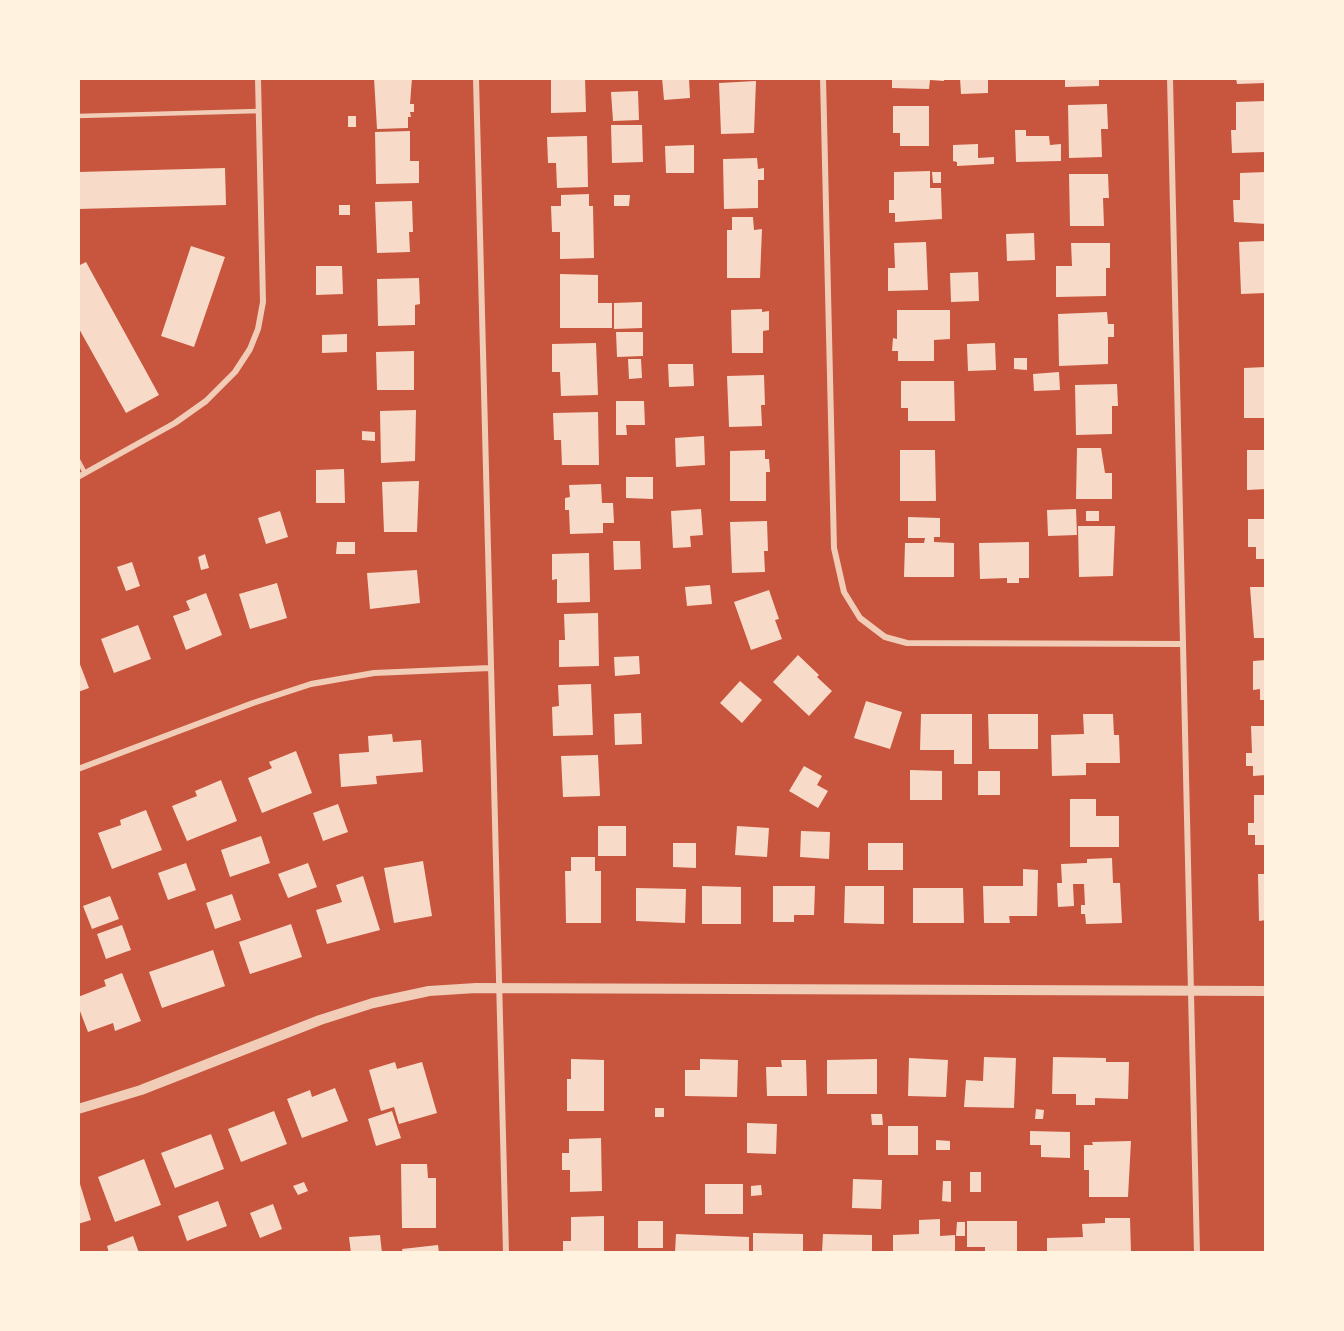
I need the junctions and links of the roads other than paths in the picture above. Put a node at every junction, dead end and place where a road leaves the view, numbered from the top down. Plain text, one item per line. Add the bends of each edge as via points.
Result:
1 (258, 78) edge
2 (476, 78) edge
3 (823, 78) edge
4 (1170, 78) edge
5 (259, 111) junction
6 (78, 116) edge
7 (78, 460) edge
8 (85, 473) junction
9 (78, 477) edge
10 (1183, 644) junction
11 (490, 668) junction
12 (78, 769) edge
13 (499, 989) junction
14 (1190, 990) junction
15 (1266, 991) edge
16 (78, 1109) edge
17 (506, 1253) edge
18 (1197, 1253) edge

1 - 5 street
2 - 11 street
3 - 10 street via 834,548 844,592 860,618 885,637 906,644
4 - 10 street
5 - 6 lane
5 - 8 street via 263,302 250,349 235,372 206,401 175,423
7 - 8 lane
8 - 9 street
10 - 14 street
11 - 12 street via 374,673 311,684
11 - 13 street
13 - 14 street
13 - 16 street via 429,991 373,1003 141,1090
13 - 17 street
14 - 15 street
14 - 18 street

